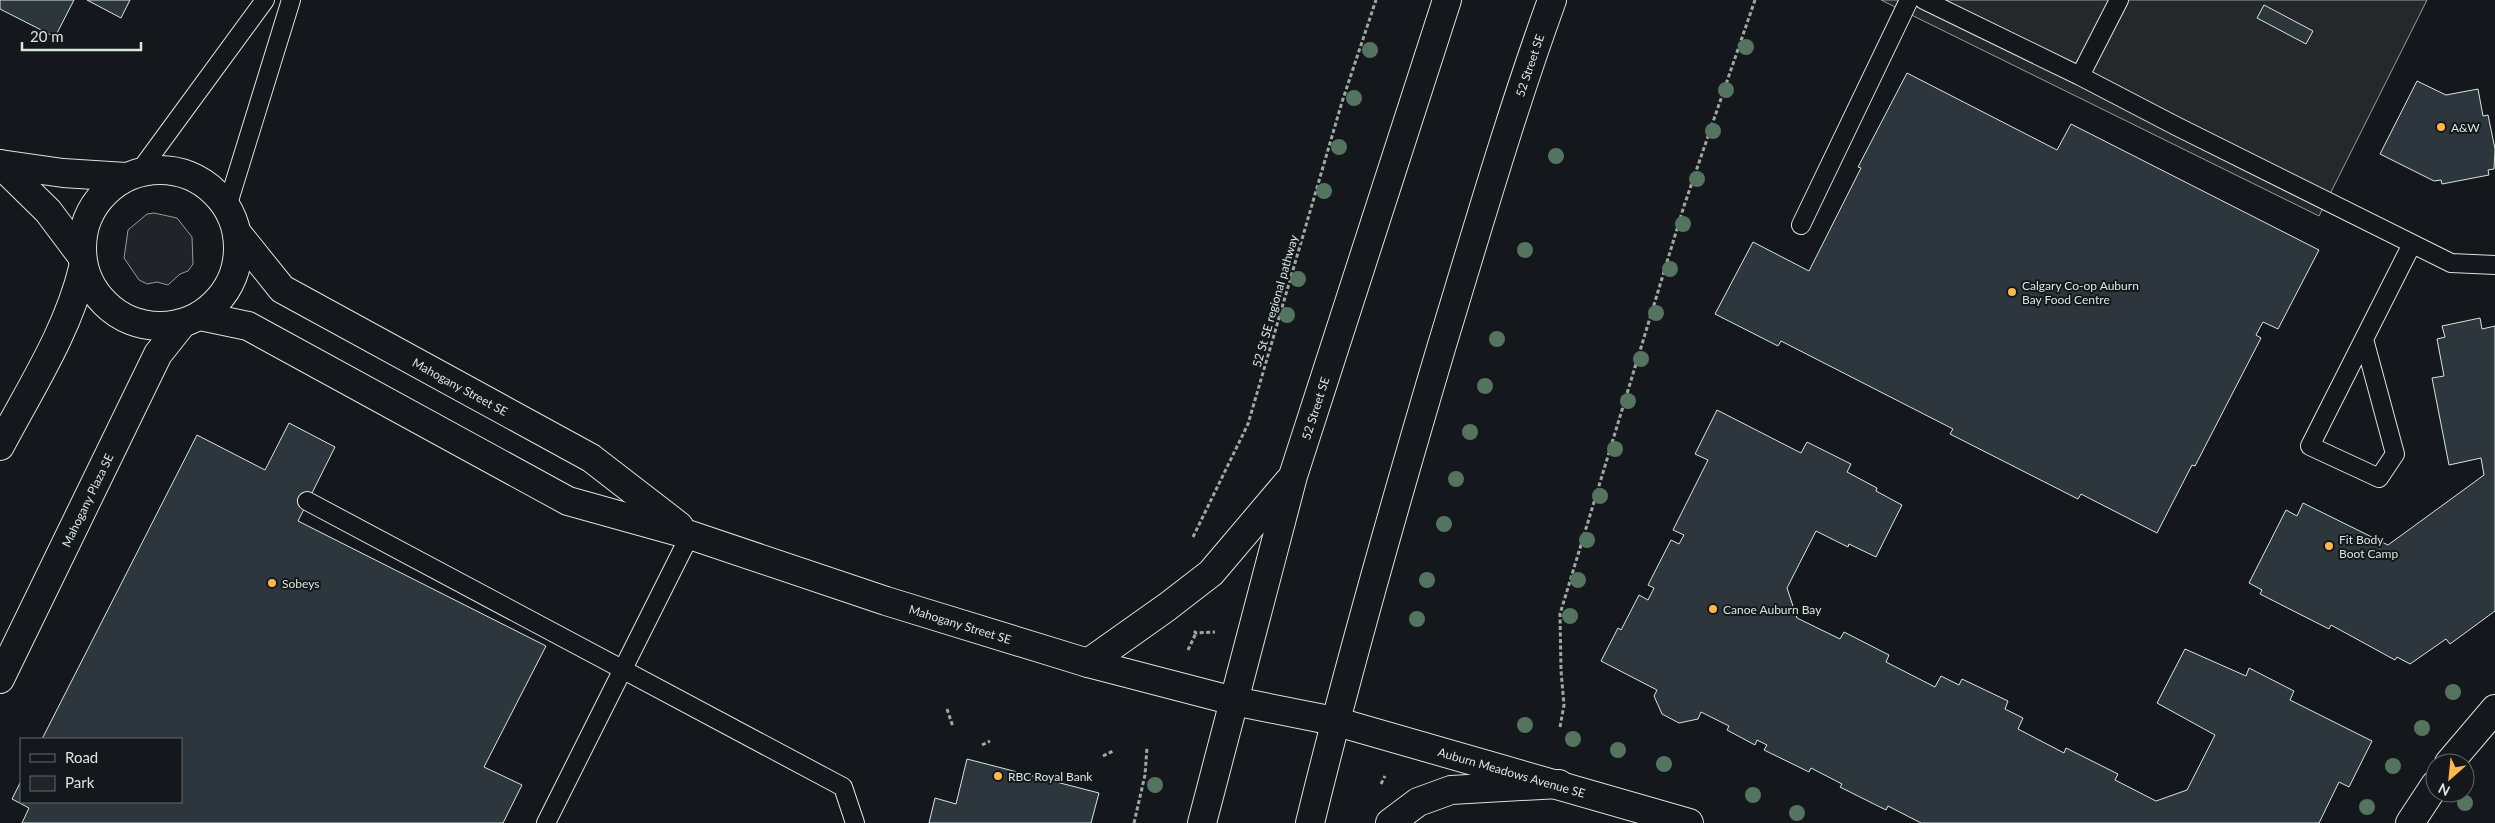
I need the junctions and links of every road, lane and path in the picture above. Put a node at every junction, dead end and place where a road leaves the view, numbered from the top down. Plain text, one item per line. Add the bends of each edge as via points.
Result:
1 (265, 0) edge
2 (292, 0) edge
3 (1376, 0) edge
4 (1447, 0) edge
5 (1552, 0) edge
6 (1756, 0) edge
7 (1909, 0) edge
8 (1924, 0) edge
9 (2119, 0) edge
10 (2080, 76) junction
11 (0, 164) edge
12 (133, 174) junction
13 (227, 207) junction
14 (1801, 226) dead end
15 (237, 233) junction
16 (2412, 244) junction
17 (82, 262) junction
18 (2495, 265) edge
19 (190, 320) junction
20 (2364, 339) junction
21 (0, 446) edge
22 (1293, 476) junction
23 (307, 502) dead end
24 (690, 535) junction
25 (1191, 540) dead end
26 (1215, 632) dead end
27 (1188, 650) dead end
28 (1088, 663) junction
29 (623, 670) junction
30 (0, 679) edge
31 (1234, 701) junction
32 (947, 709) dead end
33 (2495, 710) edge
34 (1334, 721) junction
35 (953, 727) dead end
36 (1560, 727) dead end
37 (990, 741) dead end
38 (982, 745) dead end
39 (1147, 747) dead end
40 (1113, 751) dead end
41 (2458, 753) edge
42 (1103, 756) dead end
43 (1559, 784) junction
44 (2425, 800) edge
45 (546, 823) edge
46 (855, 823) edge
47 (1134, 823) edge
48 (1202, 823) edge
49 (1310, 823) edge
50 (1390, 823) edge
51 (1689, 823) edge
52 (2410, 823) edge

1 - 12 lane
2 - 13 lane
3 - 25 path, 52 St SE regional pathway via 1342,102 1248,424
4 - 22 street, 52 Street SE
5 - 34 street, 52 Street SE via 1460,288
6 - 36 path via 1681,215 1560,614 1564,705
7 - 14 lane
8 - 10 lane
9 - 10 lane
10 - 16 lane
11 - 12 street via 63,173
11 - 17 street via 48,211
12 - 13 street via 164,170 189,175 211,188
12 - 17 street via 106,190 91,209 82,231
13 - 15 street
15 - 19 street via 238,257 232,280 219,301
15 - 24 street, Mahogany Street SE via 282,289 591,458
16 - 18 lane via 2451,263
16 - 20 lane
17 - 19 street via 93,291 117,314 156,328
17 - 21 street via 78,290 65,323
19 - 24 street, Mahogany Street SE via 248,326 568,501
19 - 30 street, Mahogany Plaza SE via 158,354
20 - 20 lane via 2310,446 2379,478 2395,454
22 - 28 street via 1211,573
22 - 31 street, 52 Street SE
23 - 29 lane
24 - 28 street, Mahogany Street SE via 886,601
24 - 29 lane
26 - 27 path via 1196,633
28 - 31 street, Mahogany Street SE
29 - 45 lane
29 - 46 lane via 844,787
31 - 34 street, Auburn Meadows Avenue SE
31 - 48 street, 52 Street SE
32 - 35 path
33 - 41 street
34 - 43 street, Auburn Meadows Avenue SE
34 - 49 street, 52 Street SE
37 - 38 path
39 - 47 path via 1145,775
40 - 42 path
43 - 50 street via 1451,790 1418,802
43 - 51 street, Auburn Meadows Avenue SE
44 - 52 street

